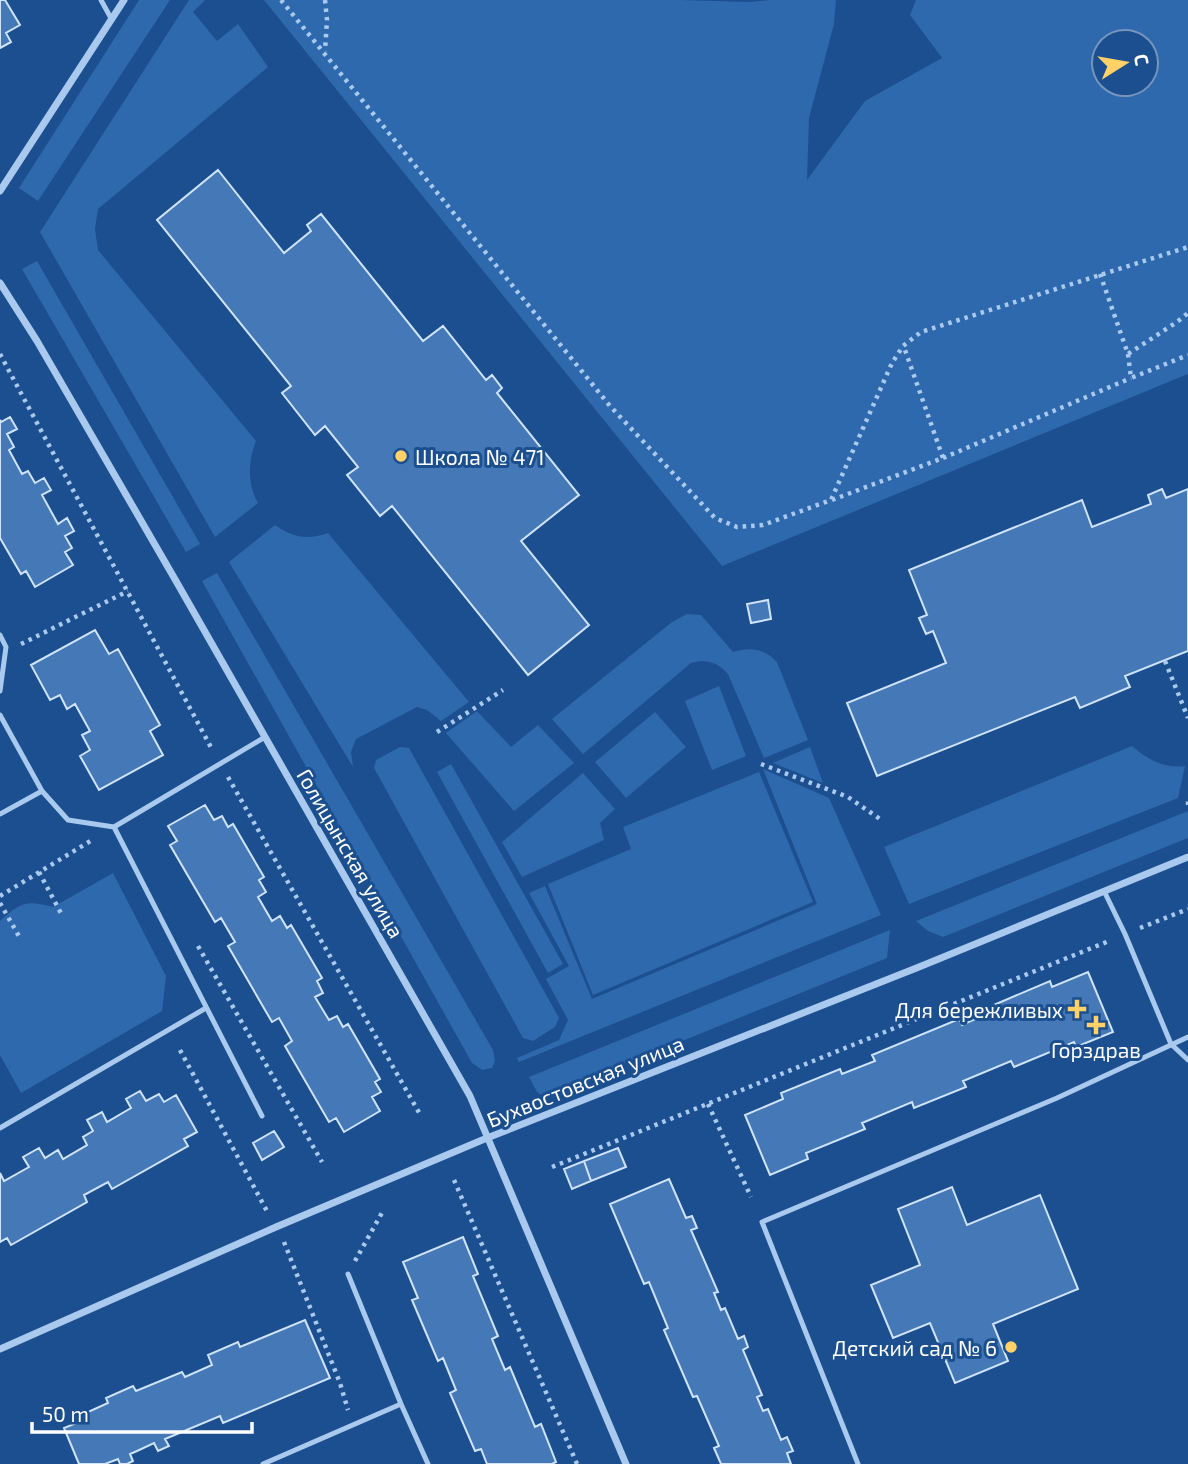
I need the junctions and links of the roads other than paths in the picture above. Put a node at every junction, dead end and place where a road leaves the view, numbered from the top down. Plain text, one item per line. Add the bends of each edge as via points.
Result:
1 (101, 0) edge
2 (124, 0) edge
3 (112, 20) junction
4 (0, 191) edge
5 (0, 283) edge
6 (0, 635) edge
7 (0, 691) edge
8 (0, 715) edge
9 (265, 737) junction
10 (42, 791) junction
11 (0, 814) edge
12 (114, 827) junction
13 (1188, 857) edge
14 (1104, 891) junction
15 (206, 1008) junction
16 (1188, 1037) edge
17 (1171, 1044) junction
18 (1188, 1060) edge
19 (262, 1116) dead end
20 (0, 1128) edge
21 (487, 1138) junction
22 (348, 1274) road end
23 (0, 1349) edge
24 (401, 1404) junction
25 (263, 1464) edge
26 (428, 1464) edge
27 (626, 1464) edge
28 (858, 1464) edge

1 - 3 lane
2 - 3 street
3 - 4 street
5 - 9 street, Голицынская улица
6 - 7 lane via 6,648
8 - 10 lane
9 - 12 lane
9 - 21 street, Голицынская улица via 470,1096
10 - 11 lane
10 - 12 lane via 68,820
12 - 15 lane
13 - 14 street, Бухвостовская улица
14 - 17 lane
14 - 21 street, Бухвостовская улица
15 - 19 lane
15 - 20 lane
16 - 17 lane
17 - 18 lane
17 - 28 lane via 1057,1098 762,1222
21 - 23 street, Бухвостовская улица
21 - 27 street, Голицынская улица
22 - 24 lane
24 - 25 lane
24 - 26 lane

